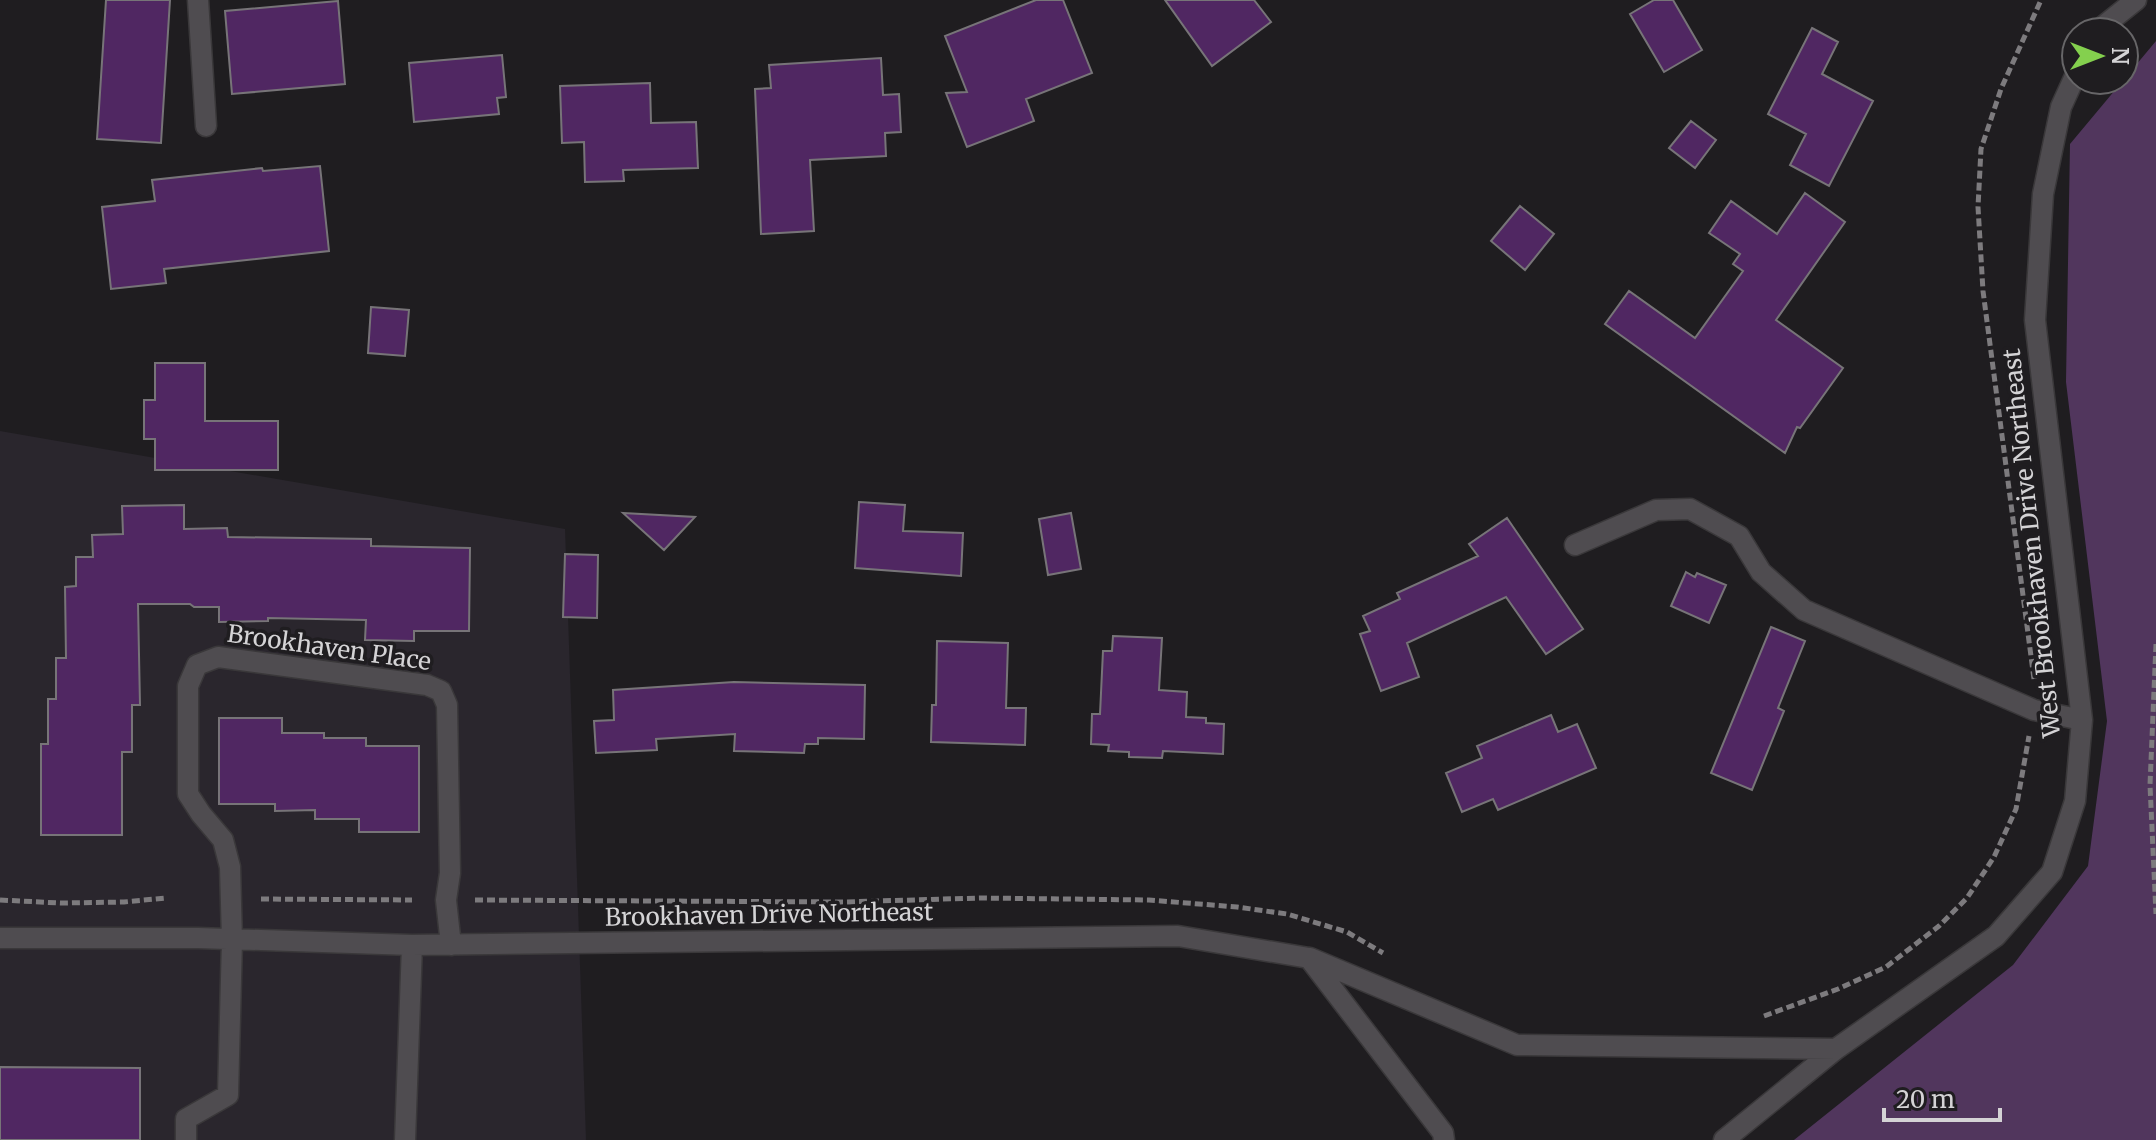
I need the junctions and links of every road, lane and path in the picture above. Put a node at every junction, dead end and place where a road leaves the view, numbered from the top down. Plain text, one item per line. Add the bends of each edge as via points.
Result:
1 (198, 0) edge
2 (2041, 0) edge
3 (2136, 0) edge
4 (2116, 16) edge
5 (2066, 96) edge
6 (206, 126) dead end
7 (1575, 545) dead end
8 (2156, 644) edge
9 (2034, 710) junction
10 (2082, 720) junction
11 (166, 898) dead end
12 (247, 899) dead end
13 (1089, 899) dead end
14 (0, 900) edge
15 (412, 900) dead end
16 (473, 900) dead end
17 (1287, 914) dead end
18 (2156, 914) edge
19 (0, 938) edge
20 (232, 940) junction
21 (412, 945) junction
22 (451, 945) junction
23 (1388, 956) dead end
24 (1309, 958) junction
25 (1773, 1014) dead end
26 (1836, 1049) junction
27 (186, 1140) edge
28 (405, 1140) edge
29 (1444, 1140) edge
30 (1724, 1140) edge

1 - 6 street
2 - 9 path via 1981,149 1978,207 1983,291 2025,593
3 - 4 street
5 - 10 street, West Brookhaven Drive Northeast via 2043,194 2035,320
7 - 9 street via 1656,510 1690,509 1739,536 1761,572 1804,610
8 - 18 path via 2150,785
9 - 10 street
9 - 25 path via 2016,809 1967,898 1886,967
10 - 26 street, West Brookhaven Drive Northeast via 2075,801 2052,872 1996,936
11 - 14 path
12 - 15 path
13 - 16 path
17 - 23 path via 1347,932
19 - 20 street, Brookhaven Drive Northeast
20 - 21 street, Brookhaven Drive Northeast
20 - 22 street, Brookhaven Place via 230,867 223,840 188,794 188,686 197,665 218,657 441,691 447,705 446,900
20 - 27 street via 228,1095 186,1119
21 - 22 street, Brookhaven Drive Northeast
21 - 28 street
22 - 24 street, Brookhaven Drive Northeast via 1178,936
24 - 26 street via 1517,1045
24 - 29 street
26 - 30 street, West Brookhaven Drive Northeast

